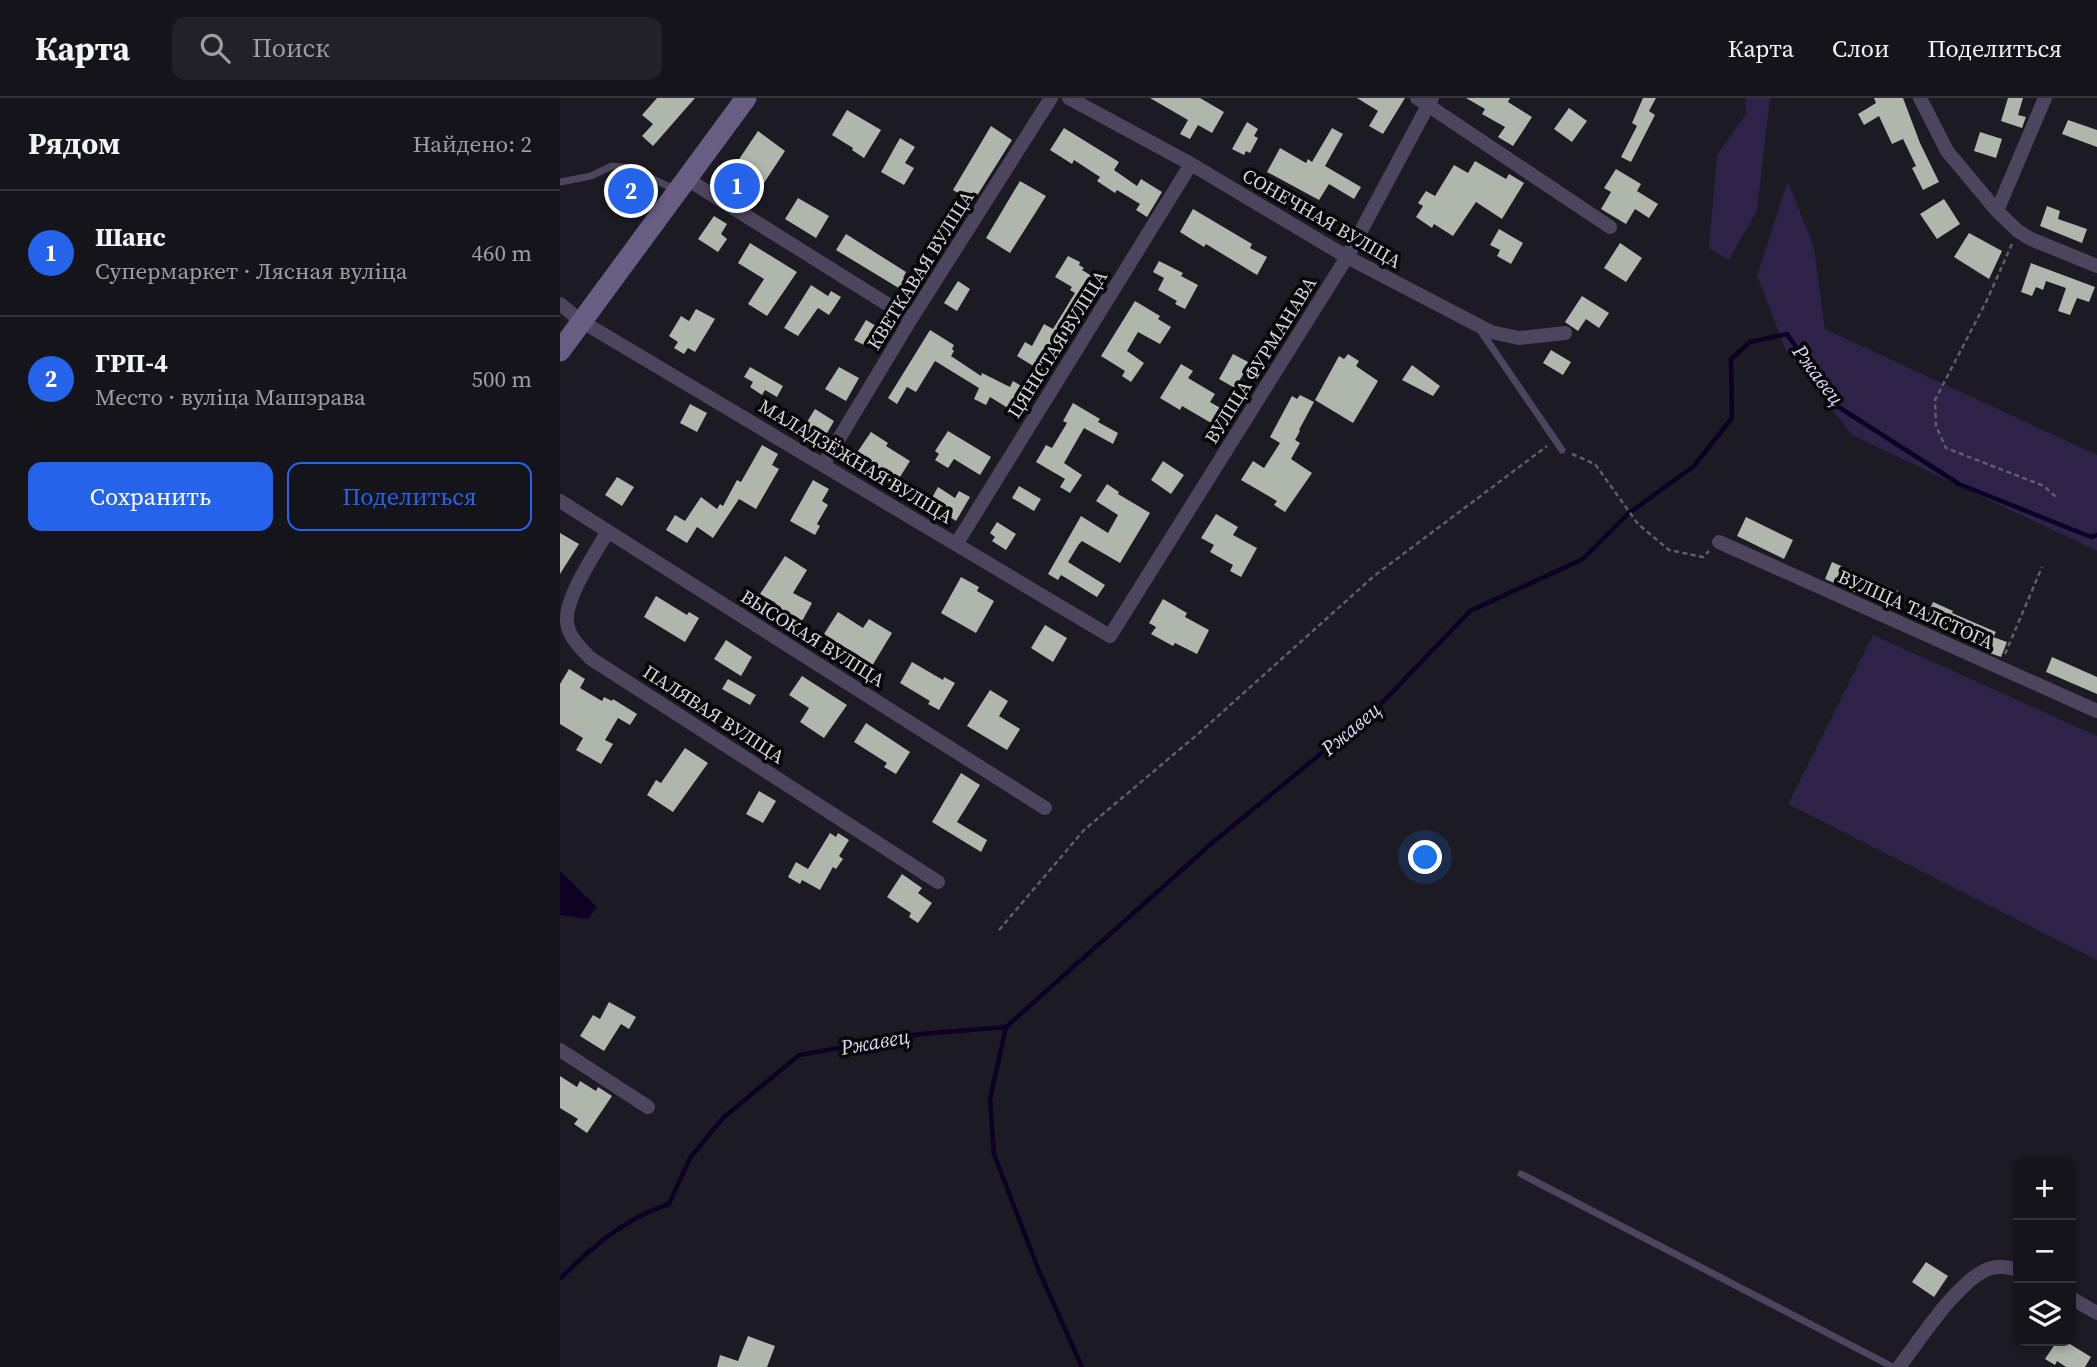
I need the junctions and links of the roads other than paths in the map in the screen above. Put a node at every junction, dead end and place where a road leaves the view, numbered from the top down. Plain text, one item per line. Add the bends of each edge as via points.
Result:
1 (746, 98) edge
2 (1051, 98) edge
3 (1069, 98) edge
4 (1920, 98) edge
5 (2045, 98) edge
6 (1426, 100) edge
7 (1191, 164) junction
8 (560, 182) edge
9 (682, 185) junction
10 (1997, 211) junction
11 (1609, 227) dead end
12 (1347, 257) junction
13 (2097, 266) edge
14 (560, 304) edge
15 (911, 319) junction
16 (581, 321) junction
17 (1478, 326) junction
18 (1565, 333) dead end
19 (560, 351) edge
20 (1562, 450) road end
21 (823, 465) junction
22 (560, 500) edge
23 (608, 531) junction
24 (1719, 541) road end
25 (957, 543) junction
26 (1110, 636) joint
27 (2097, 711) edge
28 (1045, 808) dead end
29 (938, 882) dead end
30 (560, 1050) edge
31 (648, 1107) dead end
32 (1521, 1174) dead end
33 (2013, 1269) edge
34 (2076, 1301) edge
35 (2097, 1312) edge
36 (1893, 1367) edge
37 (1899, 1367) edge

1 - 9 main road
2 - 15 street, КВЕТКАВАЯ ВУЛІЦА
3 - 7 street, СОНЕЧНАЯ ВУЛІЦА
4 - 10 street via 1947,150
5 - 10 street
6 - 11 street
6 - 12 street, ВУЛІЦА ФУРМАНАВА
7 - 12 street, СОНЕЧНАЯ ВУЛІЦА
7 - 25 street, ЦЯНІСТАЯ ВУЛІЦА
8 - 9 lane via 612,166
9 - 15 street
9 - 16 main road
10 - 13 street via 2031,239
12 - 17 street, СОНЕЧНАЯ ВУЛІЦА
12 - 26 street, ВУЛІЦА ФУРМАНАВА
14 - 16 street, МАЛАДЗЁЖНАЯ ВУЛІЦА
15 - 21 street, КВЕТКАВАЯ ВУЛІЦА
16 - 19 main road
16 - 21 street, МАЛАДЗЁЖНАЯ ВУЛІЦА
17 - 18 street, СОНЕЧНАЯ ВУЛІЦА via 1509,338
17 - 20 lane
21 - 25 street, МАЛАДЗЁЖНАЯ ВУЛІЦА
22 - 23 street, ВЫСОКАЯ ВУЛІЦА
23 - 28 street, ВЫСОКАЯ ВУЛІЦА
23 - 29 street, ПАЛЯВАЯ ВУЛІЦА via 575,590 566,620 573,640 590,658
24 - 27 street, ВУЛІЦА ТАЛСТОГА
25 - 26 street, МАЛАДЗЁЖНАЯ ВУЛІЦА
30 - 31 street
32 - 36 lane
33 - 37 street via 1991,1268 1978,1275 1935,1319
34 - 35 street

